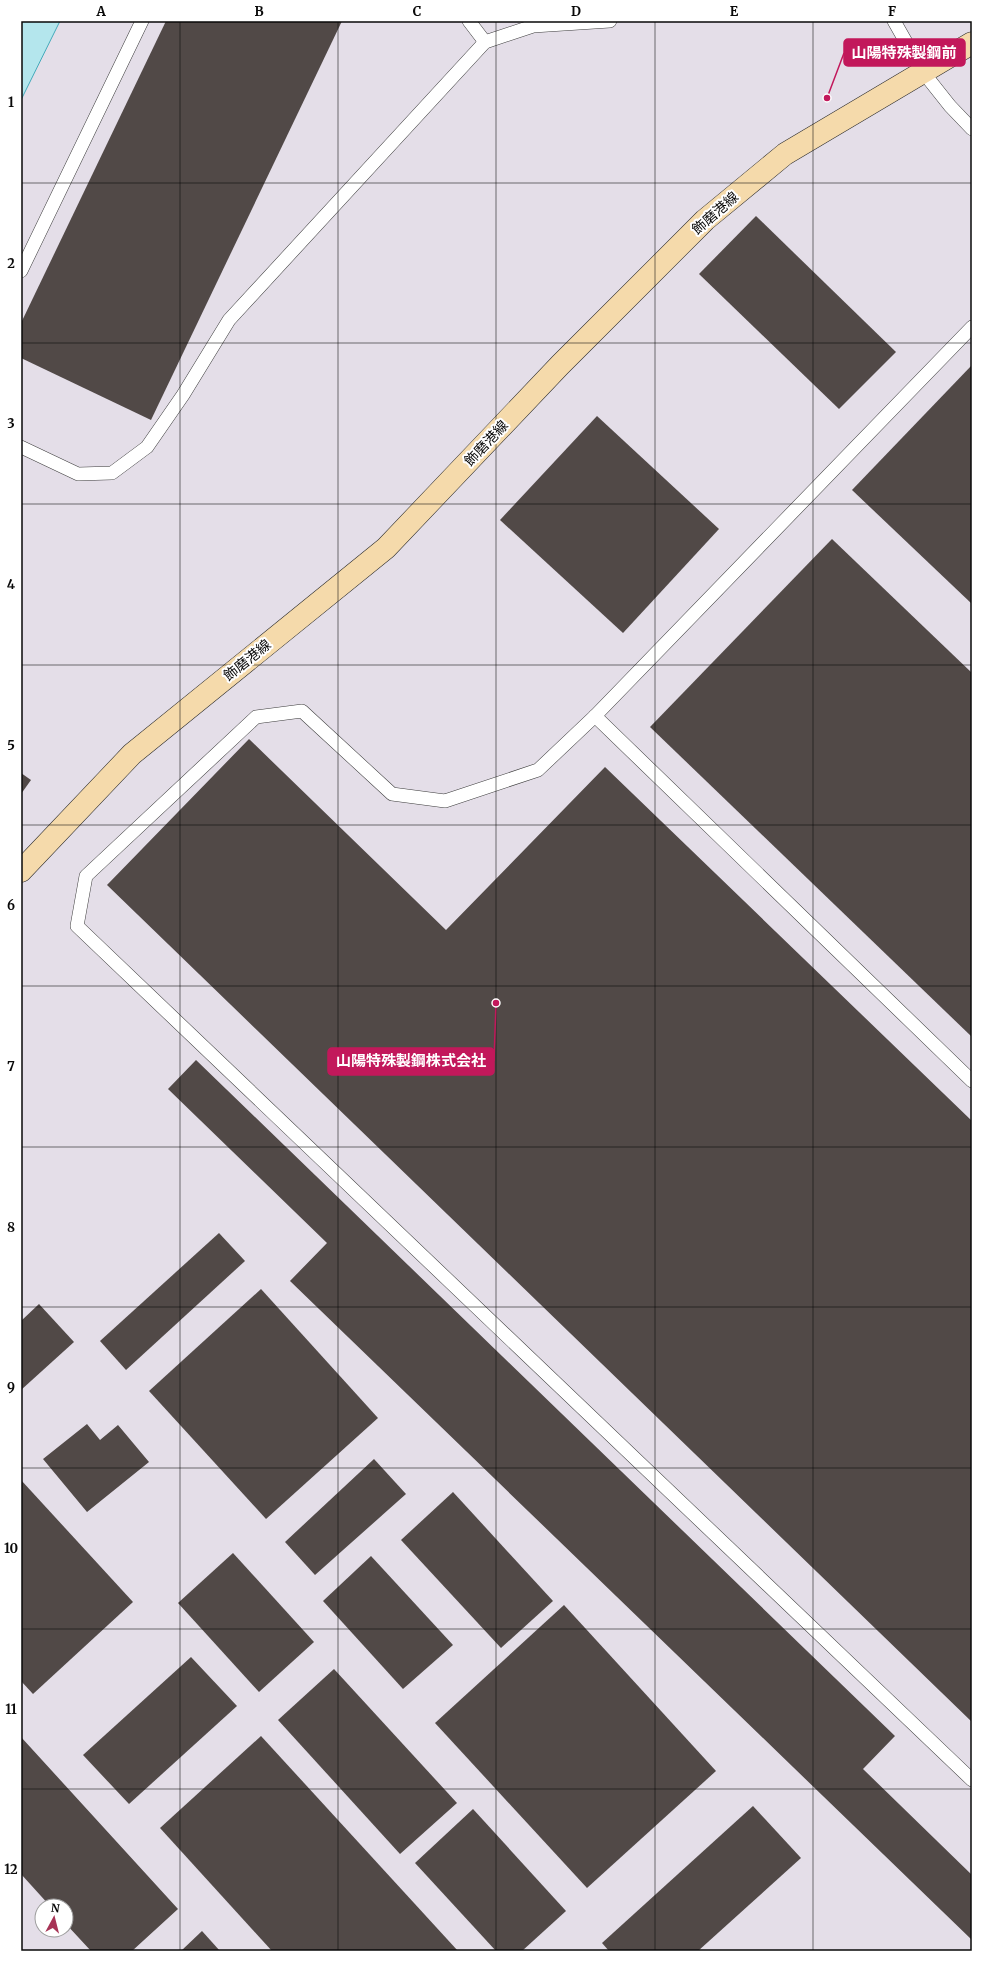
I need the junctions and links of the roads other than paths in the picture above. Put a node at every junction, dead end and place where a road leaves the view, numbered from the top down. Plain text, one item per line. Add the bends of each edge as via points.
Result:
1 (142, 21) edge
2 (470, 21) edge
3 (610, 21) edge
4 (894, 21) edge
5 (485, 42) junction
6 (972, 43) edge
7 (923, 72) junction
8 (972, 129) edge
9 (21, 271) edge
10 (972, 327) edge
11 (21, 447) edge
12 (595, 716) junction
13 (21, 871) edge
14 (972, 1080) edge
15 (972, 1780) edge

1 - 9 lane
2 - 5 lane
3 - 5 lane via 533,26
4 - 7 lane
5 - 11 lane via 229,320 148,447 112,473 78,474
6 - 7 main road, 飾磨港線
7 - 8 lane
7 - 13 main road, 飾磨港線 via 785,154 705,220 560,365 386,548 132,754
10 - 12 lane
12 - 14 lane
12 - 15 lane via 538,770 444,801 392,794 302,711 256,717 86,876 78,926

